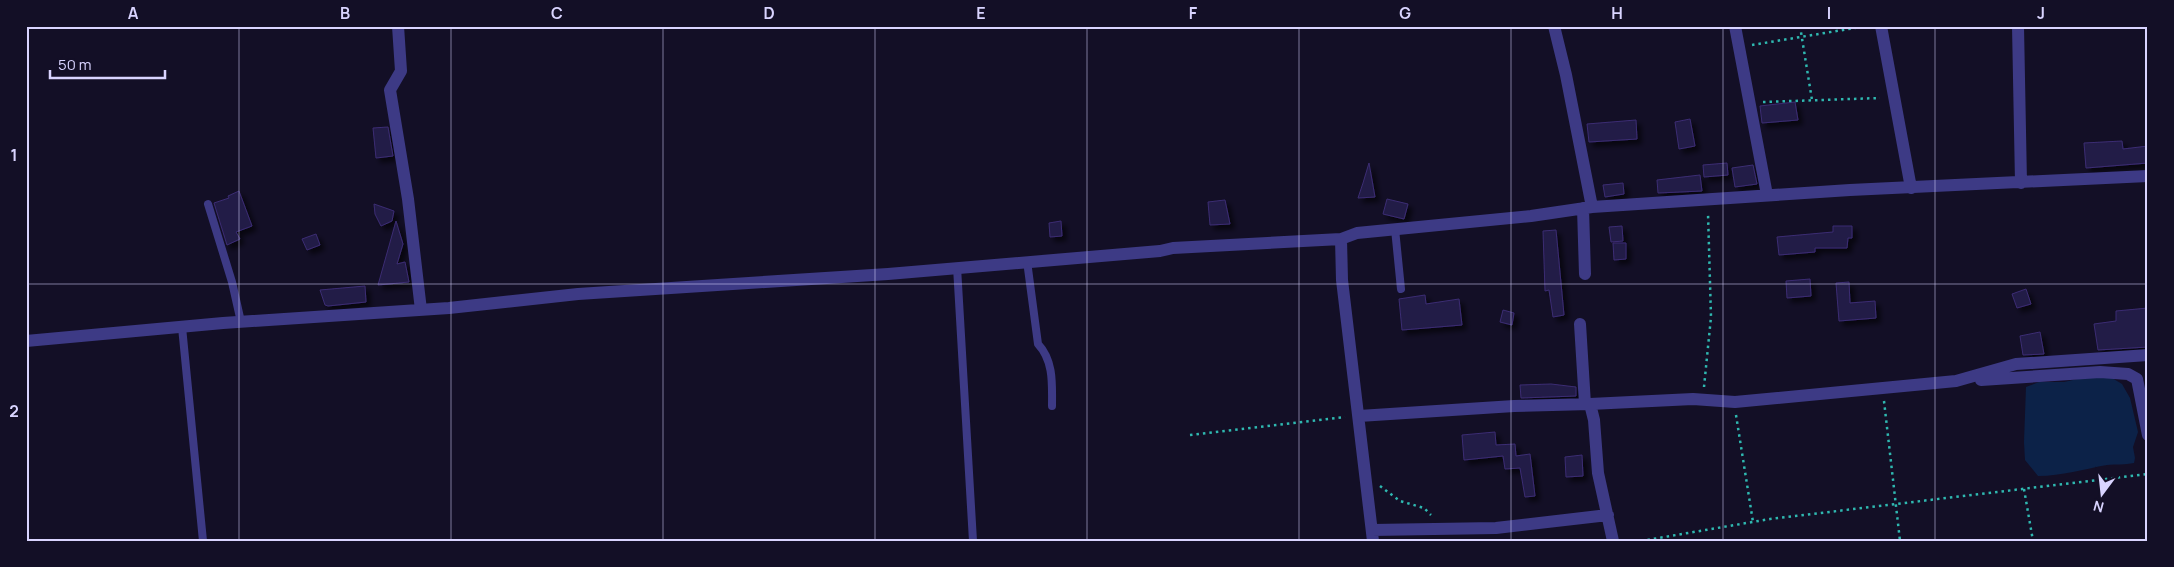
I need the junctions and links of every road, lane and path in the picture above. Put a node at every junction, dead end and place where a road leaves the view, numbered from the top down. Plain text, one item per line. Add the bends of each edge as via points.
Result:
1 (398, 26) edge
2 (1554, 26) edge
3 (1735, 26) edge
4 (1800, 26) edge
5 (1867, 26) edge
6 (1881, 26) edge
7 (2018, 26) edge
8 (1801, 37) junction
9 (1739, 47) junction
10 (1894, 97) junction
11 (1812, 100) junction
12 (1749, 102) junction
13 (2148, 176) edge
14 (2021, 183) junction
15 (1911, 188) junction
16 (1767, 195) junction
17 (1707, 199) junction
18 (208, 204) dead end
19 (1587, 207) junction
20 (1395, 229) junction
21 (1341, 239) junction
22 (1027, 261) junction
23 (957, 267) junction
24 (1585, 274) dead end
25 (1401, 290) dead end
26 (421, 310) junction
27 (241, 322) junction
28 (1580, 324) dead end
29 (182, 327) junction
30 (26, 342) edge
31 (2148, 356) edge
32 (1956, 381) junction
33 (1883, 388) junction
34 (1702, 400) junction
35 (1730, 402) junction
36 (1588, 404) junction
37 (1052, 406) dead end
38 (1359, 416) junction
39 (1190, 435) dead end
40 (2148, 435) edge
41 (2148, 474) edge
42 (1365, 475) junction
43 (2024, 489) junction
44 (1896, 504) junction
45 (1608, 515) junction
46 (1752, 522) junction
47 (1442, 530) junction
48 (1373, 536) edge
49 (203, 541) edge
50 (973, 541) edge
51 (1613, 541) edge
52 (1641, 541) edge
53 (1900, 541) edge
54 (2033, 541) edge

1 - 26 street via 400,70 390,90 408,199
2 - 19 street via 1566,75
3 - 9 street
4 - 8 path
5 - 8 path
6 - 10 street
7 - 14 street
8 - 9 path
8 - 11 path
9 - 12 street
10 - 11 path
10 - 15 street
11 - 12 path
12 - 16 street
13 - 14 street
14 - 15 street
15 - 16 street
16 - 17 street
17 - 19 street
17 - 34 path via 1711,317
18 - 27 lane
19 - 20 street via 1532,216
19 - 24 street
20 - 21 street via 1357,232
20 - 25 lane
21 - 22 street via 1174,248
21 - 38 street via 1342,280
22 - 23 street
22 - 37 lane via 1038,344 1051,370
23 - 26 street via 578,294
23 - 50 lane
26 - 27 street
27 - 29 street
28 - 36 street
29 - 30 street
29 - 49 lane
31 - 32 street via 2016,364
32 - 33 street
32 - 40 street via 2100,372 2128,374 2137,380
33 - 35 street
33 - 44 path
34 - 35 street
34 - 36 street
35 - 46 path via 1738,422
36 - 38 street
36 - 45 street via 1594,420 1598,473
38 - 39 path
38 - 42 street
41 - 43 path
42 - 47 path via 1400,501 1428,512
42 - 48 street
43 - 44 path
43 - 54 path
44 - 46 path
44 - 53 path
45 - 47 street via 1506,528
45 - 51 street
46 - 52 path
47 - 48 street

